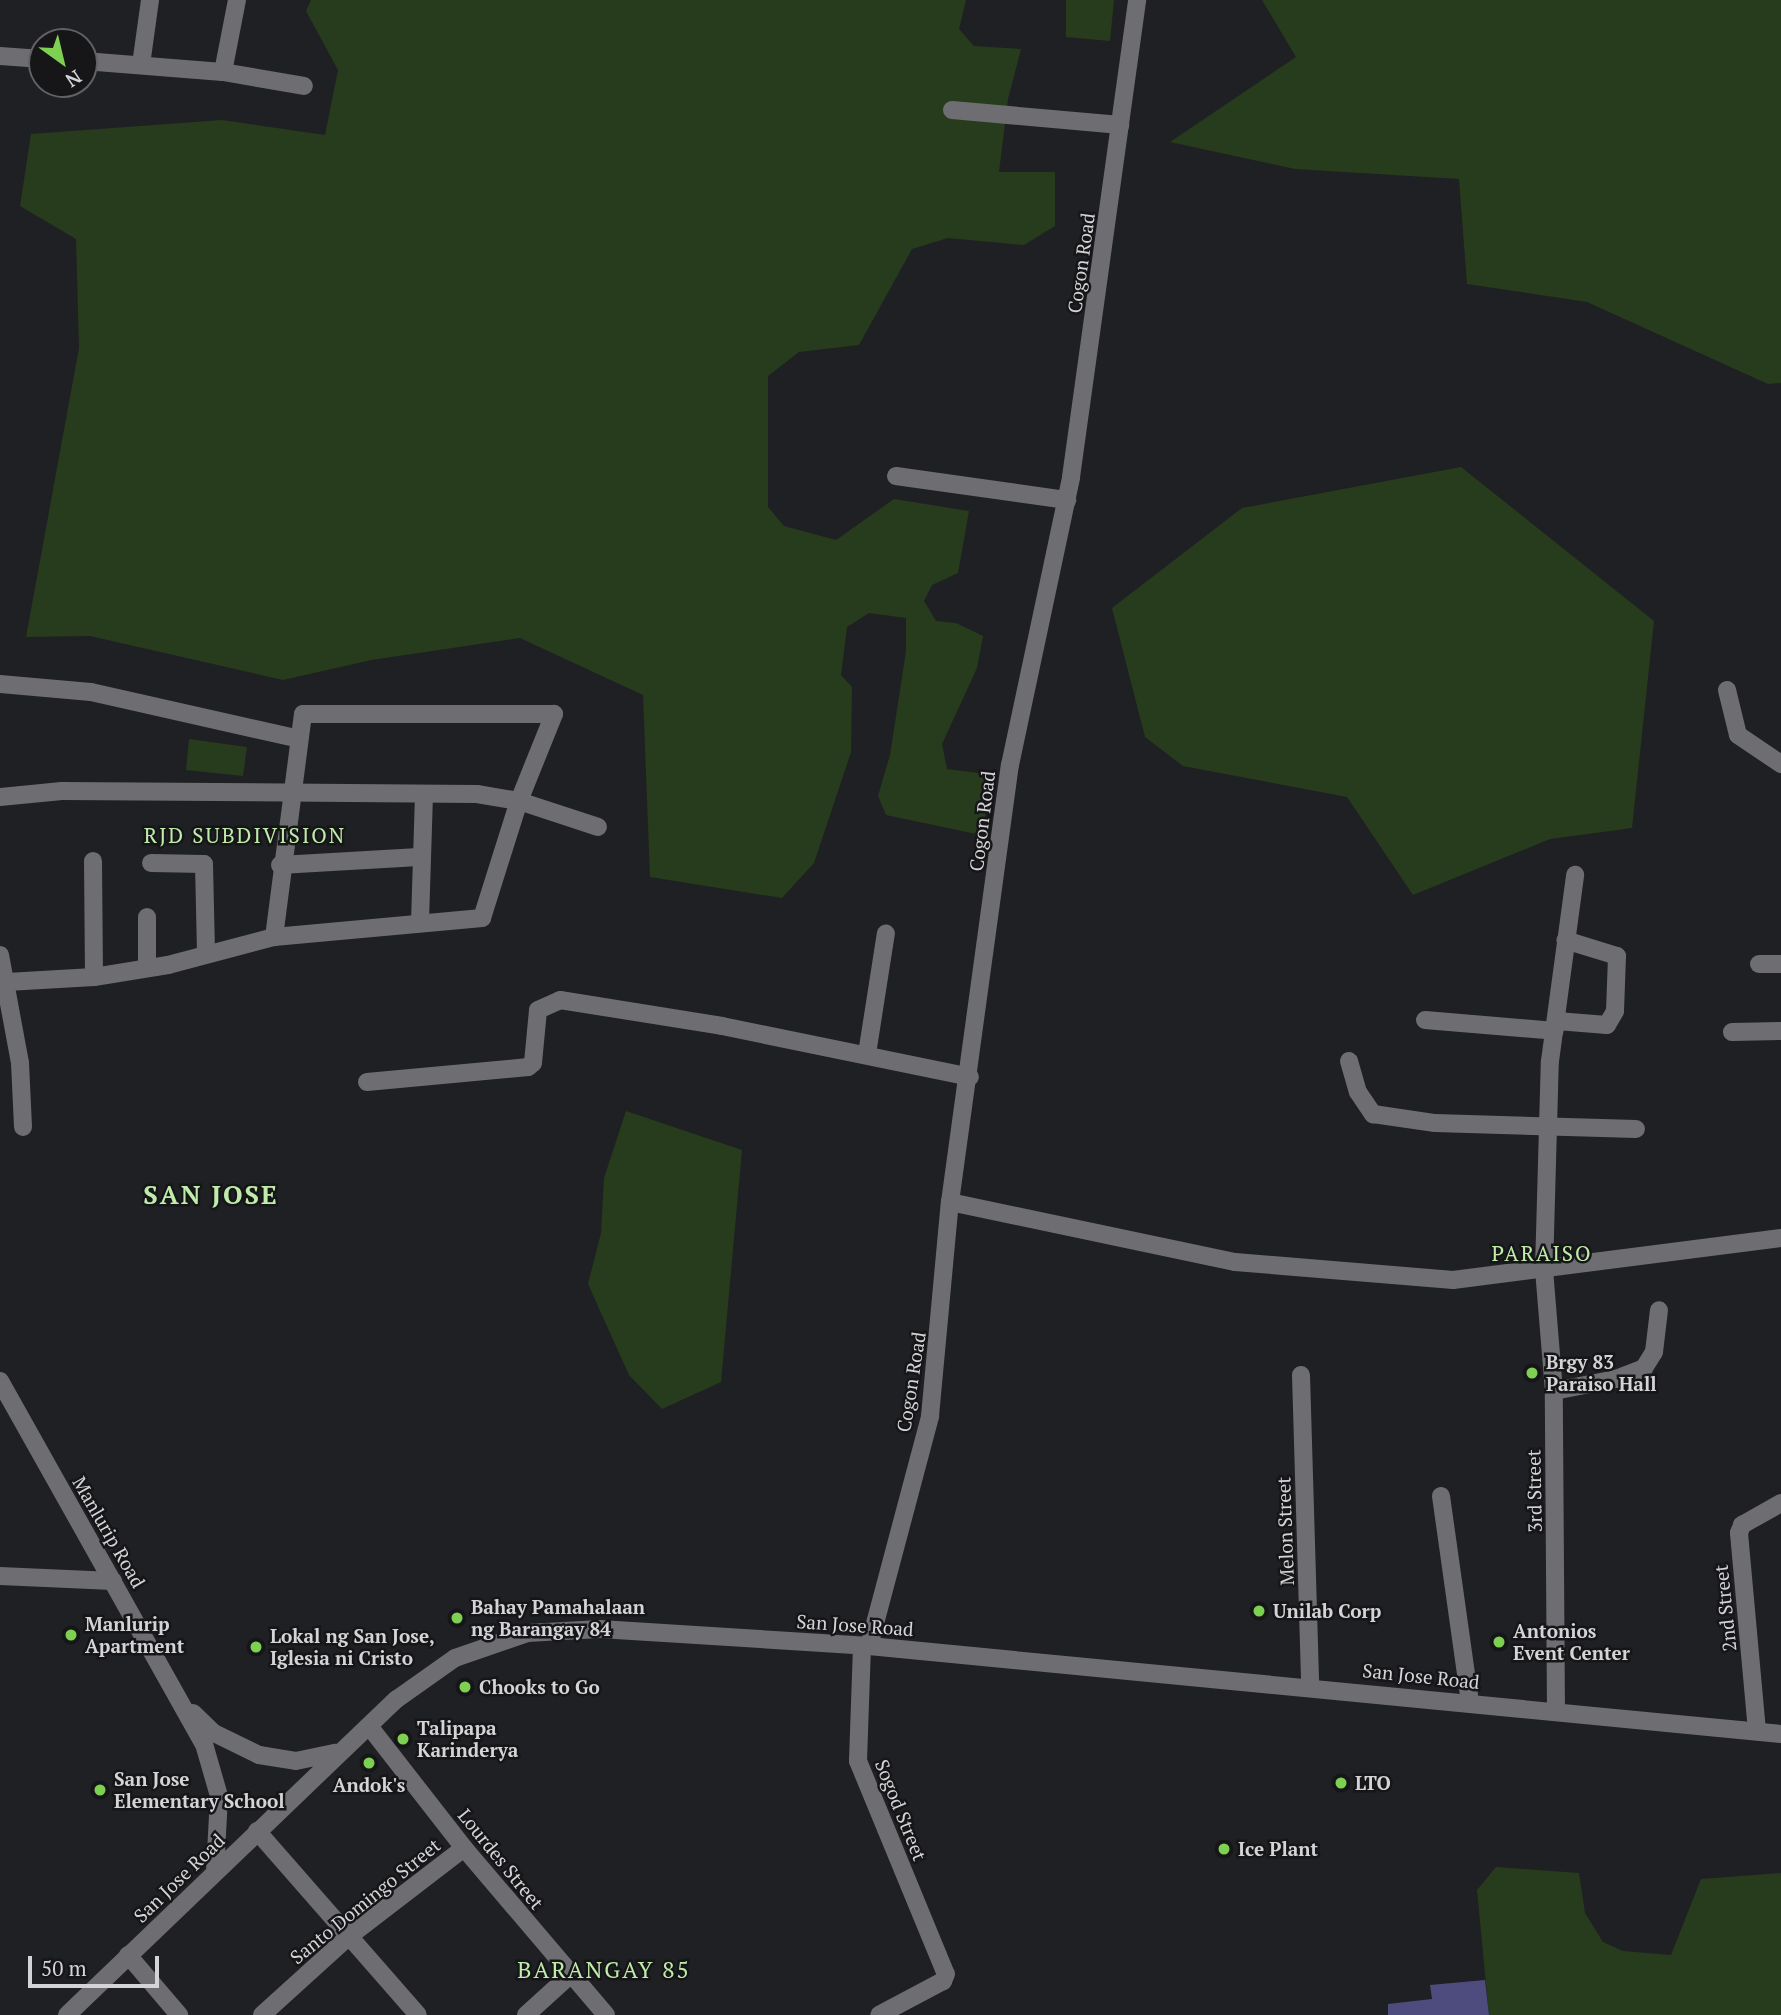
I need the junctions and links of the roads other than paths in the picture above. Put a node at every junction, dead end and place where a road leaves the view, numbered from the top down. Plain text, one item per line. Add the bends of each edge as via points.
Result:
1 (150, 0) edge
2 (237, 0) edge
3 (1137, 0) edge
4 (0, 57) edge
5 (28, 58) edge
6 (98, 62) edge
7 (141, 65) junction
8 (223, 72) junction
9 (304, 86) dead end
10 (952, 110) dead end
11 (1120, 125) junction
12 (896, 476) dead end
13 (1067, 500) junction
14 (0, 684) edge
15 (1727, 690) dead end
16 (299, 739) junction
17 (1781, 764) edge
18 (293, 792) junction
19 (424, 795) junction
20 (0, 797) edge
21 (519, 801) junction
22 (598, 827) dead end
23 (419, 857) junction
24 (93, 861) dead end
25 (151, 863) dead end
26 (280, 865) junction
27 (1575, 875) dead end
28 (147, 917) dead end
29 (420, 922) junction
30 (887, 933) dead end
31 (274, 937) junction
32 (1565, 940) junction
33 (206, 954) junction
34 (0, 955) edge
35 (1759, 964) dead end
36 (1781, 964) edge
37 (147, 967) junction
38 (94, 977) junction
39 (7, 982) junction
40 (1425, 1020) dead end
41 (1556, 1026) junction
42 (1781, 1031) edge
43 (1732, 1032) dead end
44 (867, 1054) junction
45 (1349, 1061) dead end
46 (970, 1077) junction
47 (367, 1082) dead end
48 (23, 1127) dead end
49 (1549, 1129) junction
50 (1636, 1129) dead end
51 (950, 1202) junction
52 (1781, 1238) edge
53 (1544, 1269) junction
54 (1659, 1310) dead end
55 (1301, 1375) dead end
56 (0, 1381) edge
57 (1554, 1391) junction
58 (1441, 1496) dead end
59 (1781, 1503) edge
60 (0, 1576) edge
61 (113, 1581) junction
62 (866, 1646) junction
63 (1310, 1686) junction
64 (182, 1703) junction
65 (1470, 1703) junction
66 (1556, 1712) junction
67 (369, 1726) junction
68 (1757, 1731) junction
69 (1781, 1734) edge
70 (338, 1752) junction
71 (257, 1831) junction
72 (464, 1848) junction
73 (215, 1872) junction
74 (348, 1937) junction
75 (128, 1955) junction
76 (570, 1975) junction
77 (67, 2015) edge
78 (179, 2015) edge
79 (262, 2015) edge
80 (418, 2015) edge
81 (526, 2015) edge
82 (606, 2015) edge
83 (879, 2015) edge

1 - 7 street
2 - 8 street
3 - 11 street, Cogon Road
4 - 5 street
6 - 7 street
7 - 8 street
8 - 9 street
10 - 11 street
11 - 13 street, Cogon Road
12 - 13 street
13 - 46 street, Cogon Road via 1010,765
14 - 16 street via 90,692
15 - 17 street via 1738,735
16 - 18 street
16 - 21 street via 307,712 554,714
18 - 19 street
18 - 20 street via 62,791
18 - 26 street
19 - 21 street via 477,794
19 - 23 street
21 - 22 street
21 - 29 street via 487,912 476,920
23 - 26 street
23 - 29 street
24 - 38 street
25 - 33 street via 204,864
26 - 31 street
27 - 32 street, 3rd Street
28 - 37 street
29 - 31 street
30 - 44 street
31 - 33 street
32 - 41 street, 3rd Street
32 - 41 street via 1617,956 1615,1011 1606,1025
33 - 37 street
34 - 39 street
35 - 36 street
37 - 38 street
38 - 39 street
39 - 48 street via 20,1063
40 - 41 street
41 - 49 street, 3rd Street
42 - 43 street
44 - 46 street
44 - 47 street via 560,1000 538,1010 533,1063 528,1067
45 - 49 street via 1358,1092 1373,1114 1435,1123
46 - 51 street, Cogon Road
49 - 50 street
49 - 53 street, 3rd Street
51 - 53 street via 1235,1262 1454,1280
51 - 62 street, Cogon Road via 930,1416
52 - 53 street
53 - 57 street, 3rd Street
54 - 57 street via 1654,1352 1644,1368 1616,1379
55 - 63 street, Melon Street
56 - 61 street, Manlurip Road
57 - 66 street, 3rd Street
58 - 65 street
59 - 68 street, 2nd Street via 1742,1525 1739,1533
60 - 61 street
61 - 64 street, Manlurip Road
62 - 63 street, San Jose Road
62 - 67 street, San Jose Road via 600,1629 527,1633 455,1658
62 - 83 street, Sogod Street via 858,1761 946,1974 943,1981
63 - 65 street, San Jose Road
64 - 70 street, Manlurip Road via 214,1733 259,1755 296,1761
64 - 73 street, Manlurip Road via 207,1752 219,1797
65 - 66 street, San Jose Road
66 - 68 street, San Jose Road
67 - 70 street, San Jose Road
67 - 72 street, Lourdes Street
68 - 69 street, San Jose Road
70 - 71 street, San Jose Road
71 - 73 street, San Jose Road
71 - 74 street
72 - 74 street, Santo Domingo Street
72 - 76 street, Lourdes Street
73 - 75 street, San Jose Road
74 - 79 street, Santo Domingo Street
74 - 80 street
75 - 77 street, San Jose Road
75 - 78 street
76 - 81 street
76 - 82 street, Lourdes Street

